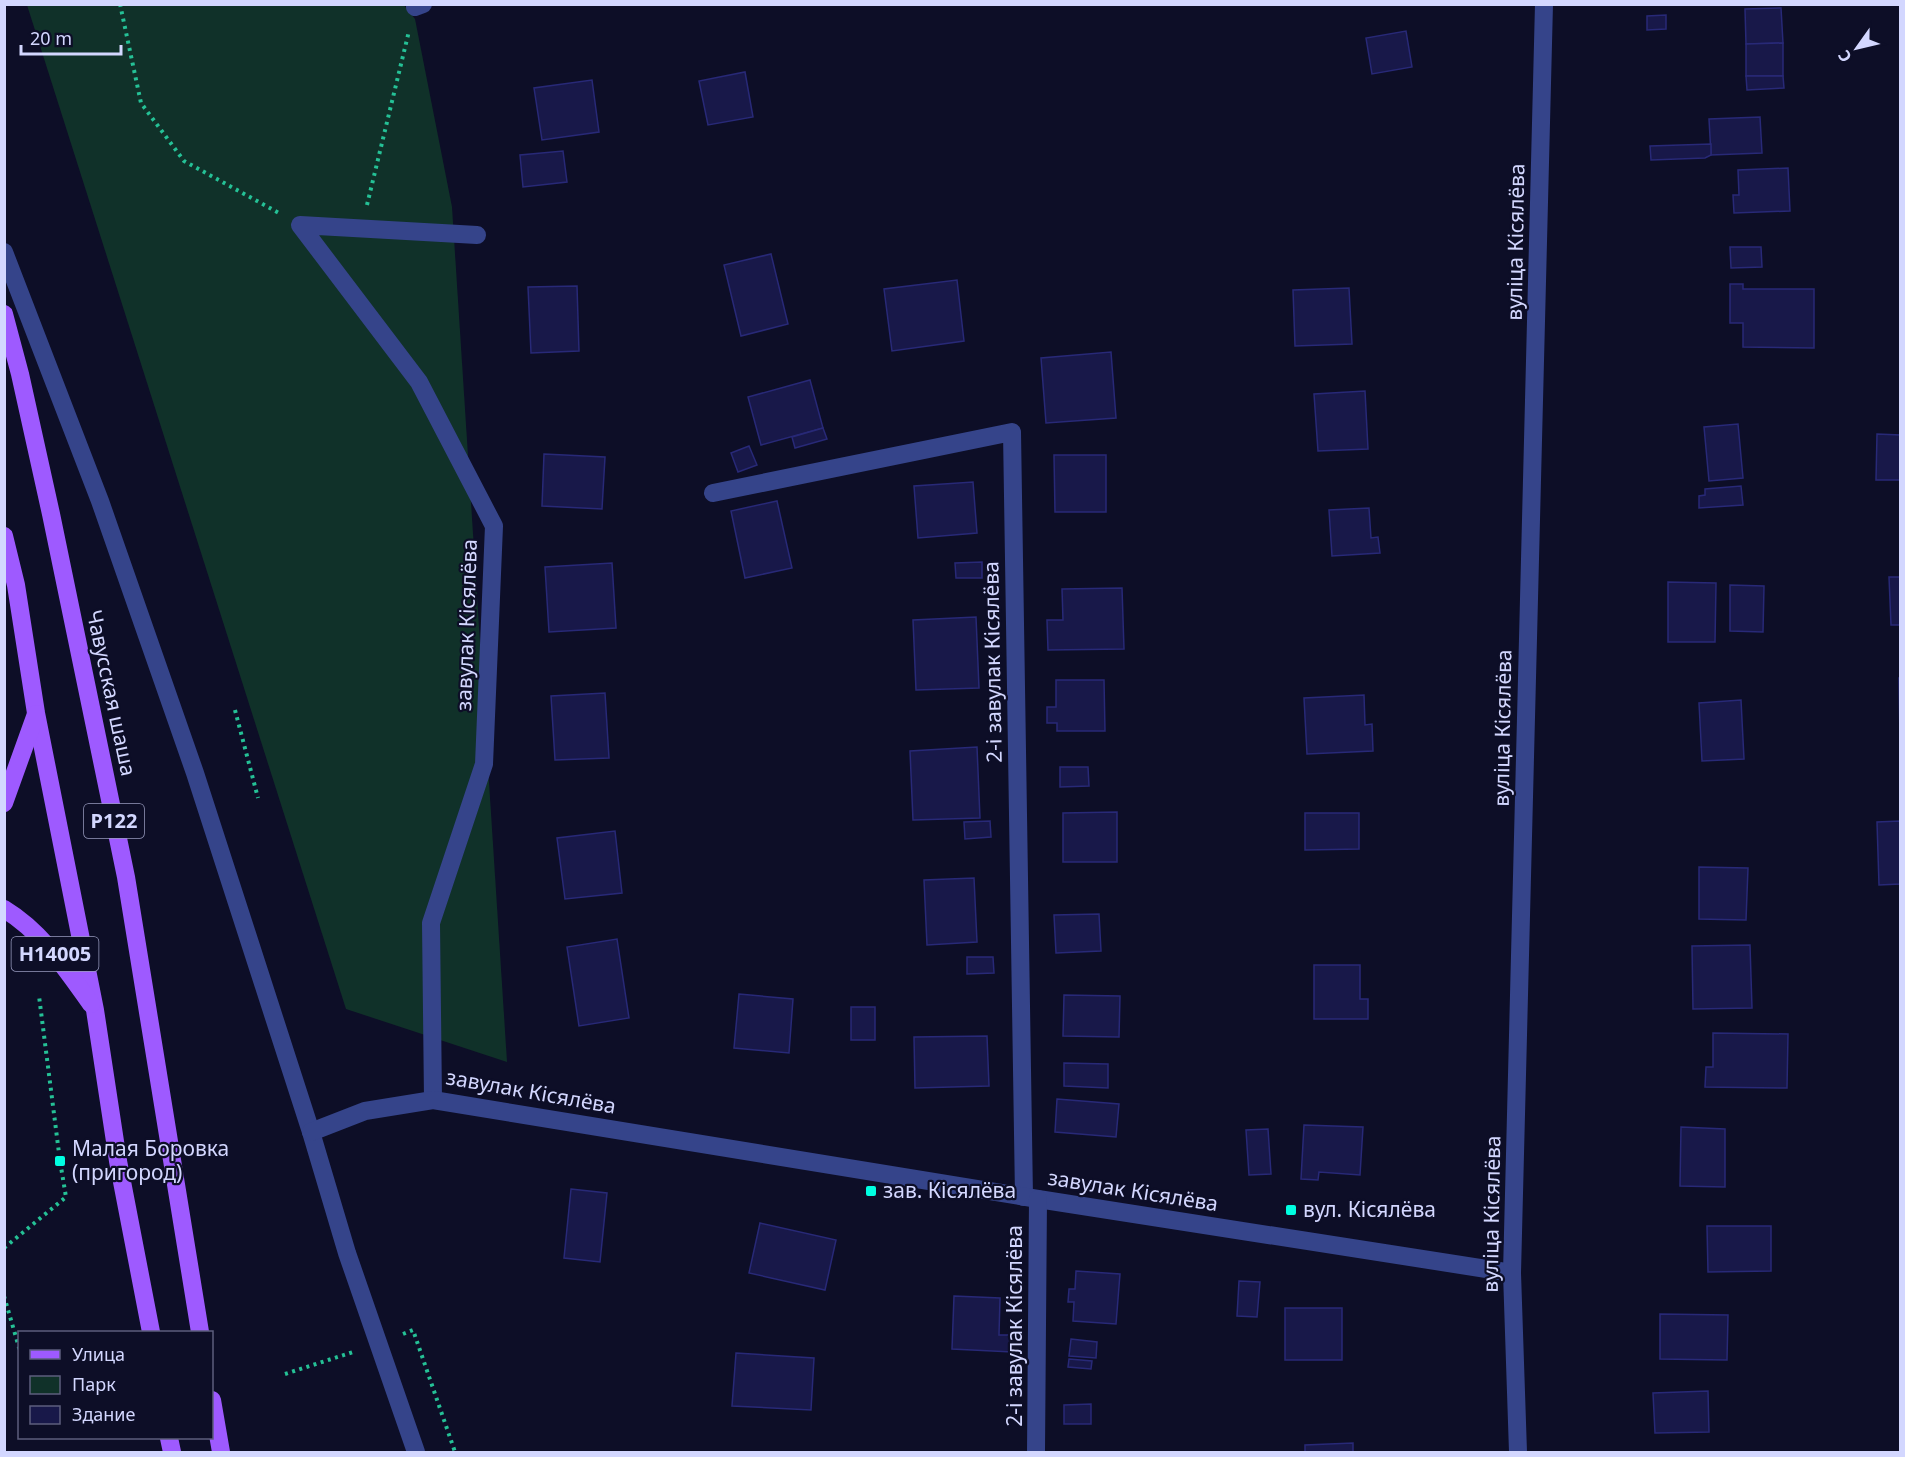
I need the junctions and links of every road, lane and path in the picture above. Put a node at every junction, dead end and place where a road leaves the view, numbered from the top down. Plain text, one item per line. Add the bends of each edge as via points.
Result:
1 (120, 4) edge
2 (1544, 4) edge
3 (419, 6) edge
4 (300, 225) junction
5 (362, 229) junction
6 (477, 235) dead end
7 (4, 252) edge
8 (4, 314) edge
9 (713, 493) dead end
10 (4, 536) edge
11 (235, 710) dead end
12 (36, 713) junction
13 (258, 798) dead end
14 (4, 803) edge
15 (4, 909) edge
16 (39, 996) dead end
17 (95, 1010) junction
18 (433, 1100) junction
19 (311, 1132) junction
20 (1031, 1198) junction
21 (4, 1248) edge
22 (1512, 1273) junction
23 (4, 1296) edge
24 (151, 1331) edge
25 (200, 1331) edge
26 (378, 1343) junction
27 (18, 1345) edge
28 (285, 1374) dead end
29 (213, 1406) edge
30 (220, 1452) edge
31 (416, 1452) edge
32 (454, 1452) edge
33 (1036, 1452) edge
34 (1518, 1452) edge

1 - 4 path via 141,103 184,161
2 - 22 street, вуліца Кісялёва
3 - 5 path
4 - 5 street
4 - 18 street, завулак Кісялёва via 419,382 494,526 484,764 431,923
5 - 6 street
7 - 19 street via 100,501 192,762
8 - 25 main road, Чавусская шаша / Р122 via 51,514 126,877
9 - 20 street, 2-і завулак Кісялёва via 1012,432
10 - 12 main road, Р122 via 16,585
11 - 13 path
12 - 14 main road
12 - 17 main road, Р122
15 - 17 main road, Н14005 via 20,918 55,954
16 - 21 path via 66,1197
17 - 24 main road, Р122 via 118,1161
18 - 19 street via 365,1111
18 - 20 street, завулак Кісялёва
19 - 26 street
20 - 22 street, завулак Кісялёва
20 - 33 street, 2-і завулак Кісялёва
22 - 34 street, вуліца Кісялёва
23 - 27 path
26 - 28 path
26 - 31 street
26 - 32 path via 413,1330
29 - 30 main road

